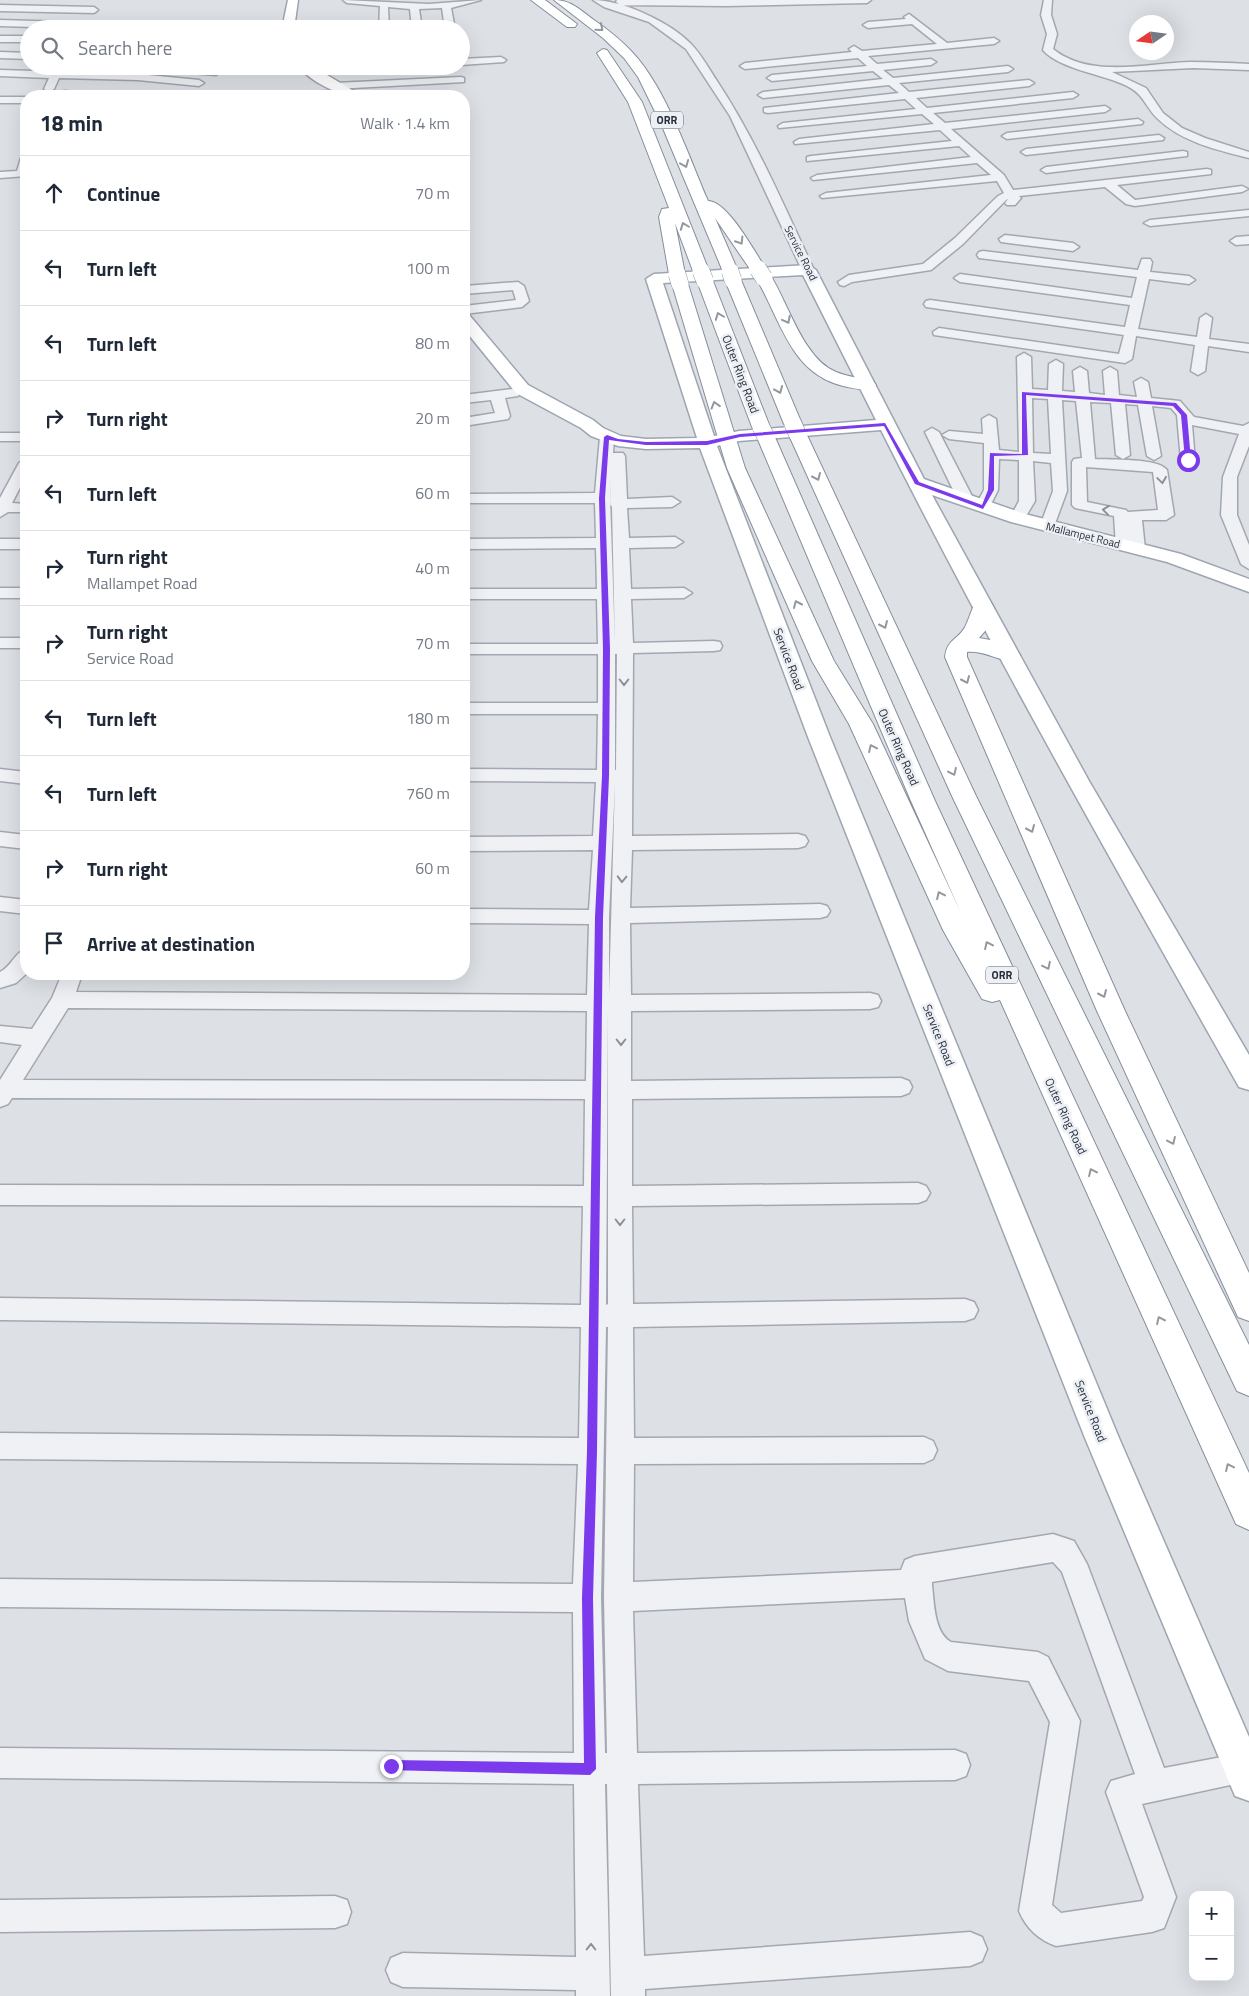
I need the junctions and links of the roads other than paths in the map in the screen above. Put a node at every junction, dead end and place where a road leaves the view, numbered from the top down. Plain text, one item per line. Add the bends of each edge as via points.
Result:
1 (293, 0) edge
2 (347, 0) edge
3 (477, 0) edge
4 (537, 0) edge
5 (560, 0) edge
6 (867, 0) edge
7 (1048, 0) edge
8 (0, 1) edge
9 (598, 1) edge
10 (27, 3) edge
11 (87, 3) dead end
12 (384, 3) junction
13 (414, 5) junction
14 (446, 5) junction
15 (0, 8) edge
16 (0, 16) edge
17 (290, 20) edge
18 (384, 20) edge
19 (416, 20) edge
20 (448, 20) edge
21 (7, 21) edge
22 (20, 22) edge
23 (868, 26) dead end
24 (0, 31) edge
25 (20, 32) edge
26 (929, 33) junction
27 (911, 35) dead end
28 (0, 38) edge
29 (20, 39) edge
30 (994, 42) dead end
31 (945, 46) junction
32 (0, 47) edge
33 (20, 48) edge
34 (857, 52) junction
35 (0, 55) edge
36 (20, 56) edge
37 (501, 60) dead end
38 (944, 61) dead end
39 (470, 62) edge
40 (0, 64) edge
41 (20, 65) edge
42 (745, 66) dead end
43 (1249, 67) edge
44 (875, 68) junction
45 (1008, 69) dead end
46 (1098, 70) junction
47 (0, 73) edge
48 (20, 74) edge
49 (55, 75) joint
50 (140, 75) edge
51 (211, 75) edge
52 (318, 75) edge
53 (379, 75) edge
54 (431, 75) edge
55 (138, 77) junction
56 (765, 79) dead end
57 (461, 80) dead end
58 (431, 81) junction
59 (891, 82) junction
60 (199, 83) junction
61 (1029, 83) dead end
62 (375, 85) junction
63 (335, 86) junction
64 (49, 89) dead end
65 (187, 90) edge
66 (343, 90) edge
67 (763, 95) dead end
68 (1073, 95) dead end
69 (908, 96) junction
70 (0, 100) edge
71 (20, 100) edge
72 (1105, 109) dead end
73 (768, 110) dead end
74 (924, 110) junction
75 (989, 122) junction
76 (1138, 122) dead end
77 (783, 126) dead end
78 (943, 127) junction
79 (1006, 136) junction
80 (1158, 138) dead end
81 (799, 142) dead end
82 (961, 143) junction
83 (1026, 152) junction
84 (1183, 154) dead end
85 (1249, 155) edge
86 (810, 159) dead end
87 (980, 159) junction
88 (1046, 170) junction
89 (1207, 172) dead end
90 (20, 174) edge
91 (0, 175) edge
92 (20, 177) edge
93 (1000, 177) junction
94 (817, 178) dead end
95 (1108, 183) junction
96 (5, 186) dead end
97 (1066, 189) junction
98 (1242, 189) dead end
99 (697, 192) junction
100 (672, 194) junction
101 (1010, 194) junction
102 (826, 196) dead end
103 (1249, 213) edge
104 (1150, 223) dead end
105 (1005, 239) dead end
106 (1249, 240) edge
107 (1236, 241) dead end
108 (1029, 242) junction
109 (1073, 247) dead end
110 (983, 254) dead end
111 (1144, 269) junction
112 (1018, 273) junction
113 (960, 278) dead end
114 (670, 279) junction
115 (1189, 280) dead end
116 (826, 281) junction
117 (470, 290) edge
118 (1137, 302) junction
119 (930, 304) dead end
120 (470, 309) edge
121 (1206, 318) dead end
122 (470, 326) edge
123 (999, 327) junction
124 (940, 332) dead end
125 (1131, 332) junction
126 (1203, 342) junction
127 (470, 344) edge
128 (1249, 348) edge
129 (1024, 357) dead end
130 (1056, 364) dead end
131 (1080, 371) dead end
132 (1110, 371) dead end
133 (1198, 371) dead end
134 (863, 377) junction
135 (1142, 382) dead end
136 (1024, 393) junction
137 (1055, 395) junction
138 (1082, 396) junction
139 (507, 397) junction
140 (470, 399) edge
141 (1115, 399) junction
142 (1145, 401) junction
143 (1184, 415) junction
144 (989, 419) dead end
145 (470, 421) edge
146 (885, 424) junction
147 (1248, 431) edge
148 (932, 432) dead end
149 (949, 435) dead end
150 (0, 437) edge
151 (607, 437) junction
152 (20, 438) edge
153 (716, 441) junction
154 (991, 447) junction
155 (1025, 455) junction
156 (1123, 455) dead end
157 (1154, 456) dead end
158 (1088, 457) dead end
159 (1059, 459) junction
160 (1188, 460) dead end
161 (20, 470) edge
162 (1249, 475) edge
163 (1230, 476) junction
164 (917, 483) junction
165 (470, 498) edge
166 (610, 501) junction
167 (672, 502) dead end
168 (975, 505) junction
169 (20, 508) edge
170 (1, 509) edge
171 (1010, 516) junction
172 (938, 525) junction
173 (1048, 526) junction
174 (675, 542) dead end
175 (612, 543) junction
176 (0, 544) edge
177 (20, 544) edge
178 (470, 544) edge
179 (1130, 547) junction
180 (1249, 564) edge
181 (1249, 586) edge
182 (0, 592) edge
183 (20, 593) edge
184 (684, 593) dead end
185 (470, 594) edge
186 (614, 594) junction
187 (983, 608) junction
188 (0, 642) edge
189 (20, 643) edge
190 (714, 646) dead end
191 (957, 647) junction
192 (470, 649) edge
193 (616, 649) junction
194 (1009, 654) junction
195 (470, 708) edge
196 (605, 709) junction
197 (0, 775) edge
198 (470, 775) edge
199 (615, 776) junction
200 (20, 777) edge
201 (0, 839) edge
202 (20, 841) edge
203 (798, 841) dead end
204 (613, 843) junction
205 (470, 844) edge
206 (0, 904) edge
207 (20, 906) edge
208 (820, 911) dead end
209 (470, 916) edge
210 (610, 917) junction
211 (20, 968) edge
212 (0, 980) edge
213 (70, 980) edge
214 (62, 1000) junction
215 (870, 1001) dead end
216 (610, 1003) junction
217 (0, 1034) edge
218 (38, 1038) junction
219 (1249, 1079) edge
220 (901, 1087) dead end
221 (597, 1090) junction
222 (621, 1090) junction
223 (3, 1094) edge
224 (1076, 1136) junction
225 (918, 1193) dead end
226 (0, 1195) edge
227 (595, 1196) junction
228 (620, 1196) junction
229 (1249, 1307) edge
230 (0, 1310) edge
231 (965, 1310) dead end
232 (593, 1316) junction
233 (620, 1316) junction
234 (1249, 1380) edge
235 (0, 1446) edge
236 (924, 1450) dead end
237 (592, 1451) junction
238 (621, 1451) junction
239 (1249, 1512) edge
240 (918, 1583) junction
241 (0, 1594) edge
242 (618, 1597) junction
243 (587, 1598) junction
244 (0, 1763) edge
245 (956, 1765) dead end
246 (623, 1768) junction
247 (590, 1769) junction
248 (1246, 1775) edge
249 (1155, 1786) junction
250 (335, 1912) dead end
251 (0, 1916) edge
252 (970, 1949) dead end
253 (403, 1970) dead end
254 (593, 1985) edge
255 (627, 1985) edge

1 - 17 main road
2 - 12 street
3 - 14 street
4 - 100 highway, Outer Ring Road / ORR via 590,40 615,68 632,96
5 -> 99 highway, ORR via 608,35 640,72 664,113
6 - 9 street
7 - 46 street via 1046,15 1052,34 1048,50 1057,58 1077,66
8 - 10 street
9 - 116 street, Service Road via 647,18 689,47 735,116
10 - 11 street
10 - 15 street
10 - 21 street
10 - 21 street via 94,14
12 - 13 street
12 - 18 street
13 - 14 street
13 - 19 street
14 - 20 street
16 - 21 street
21 - 22 street
21 - 24 street
23 - 26 street via 911,19
24 - 25 street
26 - 27 street
26 - 31 street
28 - 29 street
30 - 31 street
31 - 34 street
32 - 33 street
34 - 42 street
34 - 44 street
35 - 36 street
37 - 39 street
38 - 44 street
40 - 41 street
43 - 46 street via 1193,65
44 - 56 street
44 - 59 street
45 - 59 street
46 - 85 street via 1141,89 1158,114 1174,127 1202,141
47 - 48 street
49 - 55 street
49 - 64 street
50 - 55 street
51 - 60 street
52 - 63 main road
53 - 62 street
54 - 58 street
55 - 60 street
57 - 58 street
58 - 62 street
59 - 67 street
59 - 69 street
60 - 65 street
61 - 69 street
62 - 63 street
63 - 66 main road
68 - 74 street
69 - 73 street
69 - 74 street
70 - 71 street
72 - 75 street
74 - 77 street
74 - 78 street
75 - 78 street
75 - 79 street
76 - 79 street
78 - 81 street
78 - 82 street
79 - 83 street
80 - 83 street
82 - 86 street
82 - 87 street
83 - 88 street
84 - 88 street
87 - 93 street
87 - 94 street
88 - 97 street
89 - 95 street
90 - 91 street
92 - 96 street
93 - 101 street
93 - 102 street
95 - 97 street
95 - 98 street via 1135,203
97 - 101 street
99 -> 134 highway via 726,220 817,369
99 -> 234 highway, ORR via 795,428 964,796
100 - 114 highway via 666,217
224 -> 100 highway, Outer Ring Road / ORR via 923,801 763,431
101 - 116 street via 1015,198 959,241 932,270 862,282
103 - 104 street
105 - 108 street
106 - 107 street
108 - 109 street
108 - 112 street
110 - 112 street
111 - 112 street
111 - 115 street
111 - 118 street
112 - 113 street
112 - 118 street
112 - 123 street
114 - 116 main road
114 - 153 main road, Service Road
116 - 134 main road, Service Road
117 - 120 street via 518,286 523,301
118 - 125 street
119 - 123 street
121 - 126 street
122 - 151 main road via 522,389
123 - 124 street
123 - 125 street
123 - 125 street via 1125,359
125 - 126 street
126 - 128 street
126 - 133 street
127 - 139 main road via 500,381
129 - 136 street
130 - 137 street
131 - 138 street
132 - 141 street
134 - 146 main road, Service Road
135 - 142 street
136 - 137 street
136 - 155 street
137 - 138 street
137 - 159 street
138 - 141 street
138 - 158 street
139 - 140 street
139 - 145 street via 501,417
139 - 151 main road via 570,425
141 - 142 street
141 - 156 street
142 - 143 street via 1174,404
142 - 157 street
143 - 147 street via 1189,420
143 - 160 street
144 - 154 street
146 - 153 main road via 740,436
146 - 164 main road, Service Road
147 - 163 street
148 - 168 street
149 - 154 street
150 - 152 street
151 - 153 main road via 646,444
151 - 166 street
224 -> 153 highway via 956,930 861,724 824,661 736,468
153 - 248 main road, Service Road via 819,737 1078,1380
154 - 155 street
154 - 168 street via 991,490
155 - 159 street
155 - 171 street via 1027,501
159 - 173 street via 1060,491
161 - 170 street
162 - 163 street
163 - 180 street via 1229,515
164 - 168 main road, Mallampet Road
164 - 172 main road, Service Road
165 - 166 street
166 - 167 street
166 - 175 street
168 - 171 main road, Mallampet Road
169 - 170 street
171 - 172 main road via 954,510 943,515
171 - 173 main road, Mallampet Road
172 - 187 main road, Service Road
173 - 179 main road, Mallampet Road
174 - 175 street
175 - 178 street
175 - 186 street
176 - 177 street
179 -> 179 street via 1121,513 1080,506 1080,462 1160,470 1166,515 1134,515
179 - 181 main road, Mallampet Road via 1174,558
182 - 183 street
184 - 186 street
185 - 186 street
186 - 193 street
187 - 191 highway via 974,631
187 - 194 main road, Service Road
188 - 189 street
190 - 193 street
191 - 194 highway via 982,644
191 -> 229 highway via 956,658 1111,1011
192 - 193 street
193 - 196 street
193 -> 199 street
194 - 219 main road, Service Road
195 - 196 street
196 - 199 street
197 - 200 street
198 - 199 street
199 - 204 street
201 - 202 street
203 - 204 street
204 - 205 street
204 - 210 street
206 - 207 street
208 - 210 street
209 - 210 street
210 - 216 street
211 - 212 street via 9,978
213 - 214 street
214 - 216 street
214 - 218 street
215 - 216 street
216 - 221 street
216 -> 222 street
217 - 218 street
218 - 223 street
220 - 222 street
221 - 223 street
221 - 227 street
222 - 228 street
239 -> 224 highway, Outer Ring Road / ORR
225 - 228 street
226 - 227 street
227 - 232 street
228 -> 233 street
230 - 232 street
231 - 233 street
232 - 233 street
232 - 237 street
233 - 238 street
235 - 237 street
236 - 238 street
237 - 243 street
238 - 242 street
240 - 242 street
240 - 249 street via 915,1570 1053,1548 1064,1551 1073,1564
240 - 249 street via 924,1621 936,1648 948,1656 1038,1668 1065,1721 1035,1912 1056,1930 1152,1916 1160,1897 1122,1792
241 - 243 street
242 - 246 street
243 - 247 street
244 - 247 street
245 - 246 street
246 - 247 street
246 - 255 street
254 -> 247 street
248 - 249 street
250 - 251 street
252 - 255 street
253 - 254 street

